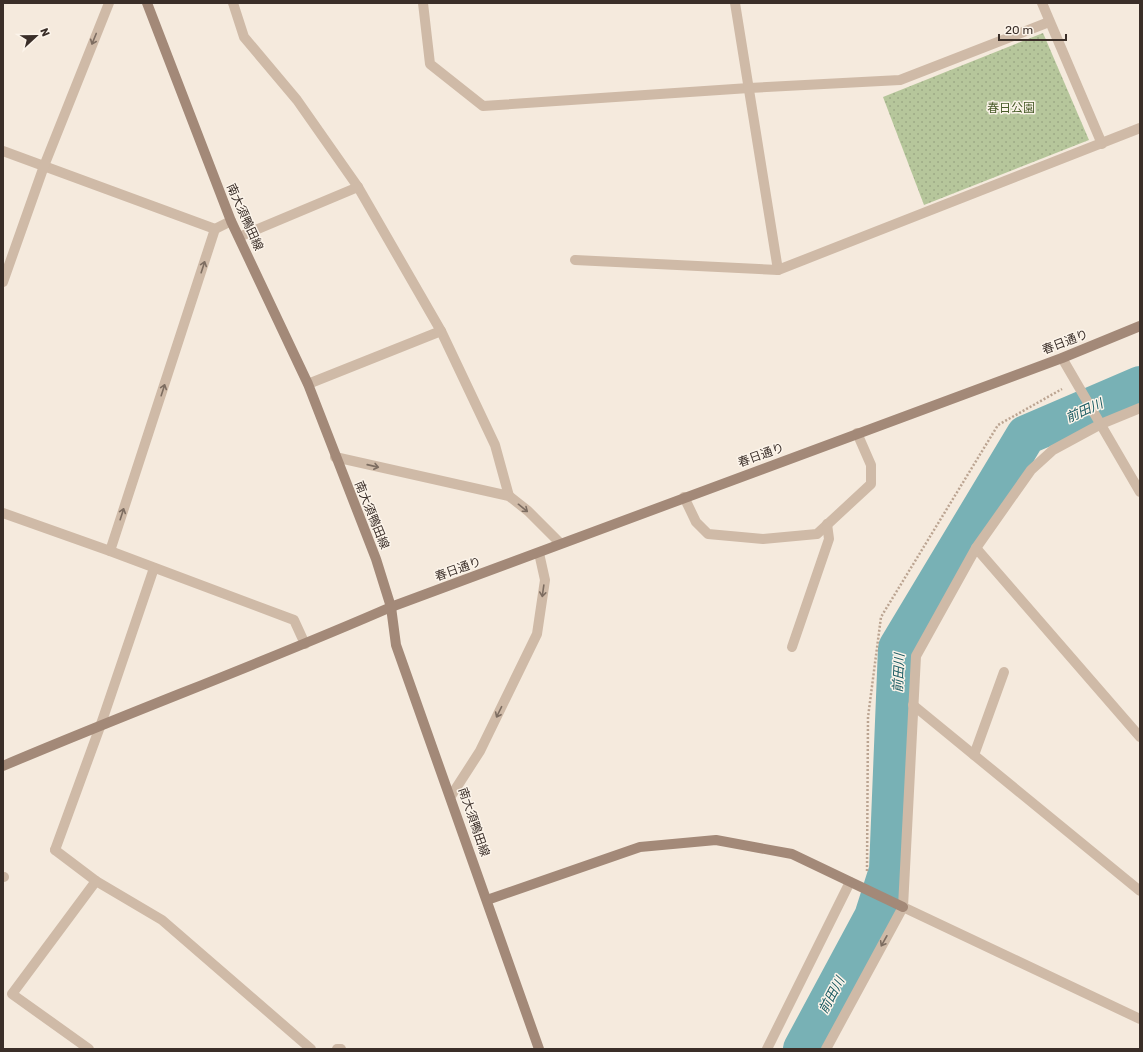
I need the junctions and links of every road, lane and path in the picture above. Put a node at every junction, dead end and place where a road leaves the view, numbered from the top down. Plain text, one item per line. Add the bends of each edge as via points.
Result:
1 (109, 3) edge
2 (147, 3) edge
3 (233, 3) edge
4 (423, 3) edge
5 (735, 3) edge
6 (1042, 3) edge
7 (1050, 22) junction
8 (749, 88) junction
9 (1140, 128) edge
10 (1102, 144) junction
11 (3, 151) edge
12 (44, 166) junction
13 (358, 187) junction
14 (231, 221) junction
15 (215, 229) junction
16 (239, 236) junction
17 (575, 260) dead end
18 (778, 270) junction
19 (3, 282) edge
20 (1140, 326) edge
21 (441, 331) junction
22 (1062, 358) junction
23 (308, 384) junction
24 (1140, 408) edge
25 (1101, 424) junction
26 (857, 433) junction
27 (335, 457) junction
28 (1140, 492) edge
29 (509, 496) junction
30 (684, 497) junction
31 (3, 513) edge
32 (827, 524) junction
33 (560, 543) junction
34 (976, 548) junction
35 (110, 551) junction
36 (539, 553) junction
37 (154, 568) junction
38 (391, 607) junction
39 (305, 644) junction
40 (792, 647) dead end
41 (1004, 672) dead end
42 (914, 705) junction
43 (101, 724) junction
44 (1140, 737) edge
45 (974, 755) junction
46 (3, 766) edge
47 (451, 796) junction
48 (96, 881) junction
49 (850, 882) junction
50 (1140, 891) edge
51 (487, 900) junction
52 (903, 907) junction
53 (1140, 1019) edge
54 (89, 1049) edge
55 (311, 1049) edge
56 (337, 1049) edge
57 (341, 1049) edge
58 (539, 1049) edge
59 (767, 1049) edge
60 (826, 1049) edge

1 -> 12 street
2 - 14 street, 南大須鴨田線
3 - 13 street via 244,37 297,100
4 - 8 street via 430,64 483,106
5 - 8 street
6 - 7 street
7 - 8 street via 900,80
7 - 10 street
8 - 18 street
9 - 10 street
10 - 18 street
11 - 12 street
12 - 15 street
12 - 19 street
13 - 16 street
13 - 21 street
14 - 15 street
14 - 16 street, 南大須鴨田線
35 -> 15 street
16 - 23 street, 南大須鴨田線
17 - 18 street
20 - 22 street, 春日通り
21 - 23 street
21 - 29 street via 495,444
22 - 25 street
22 - 26 street, 春日通り
23 - 27 street, 南大須鴨田線
24 - 25 street
25 - 28 street
25 - 34 street via 1053,450 1031,470
26 - 30 street, 春日通り
26 - 32 street via 871,465 871,484
27 -> 29 street
27 - 38 street, 南大須鴨田線 via 376,559
29 -> 33 street
30 - 32 street via 696,522 708,534 763,539 817,534
30 - 33 street, 春日通り
31 - 35 street
32 - 40 street via 829,539
33 - 36 street, 春日通り
34 - 42 street via 916,656
34 - 44 street
35 - 37 street
36 - 38 street, 春日通り
36 -> 47 street via 545,580 537,634 480,751
37 - 39 street via 294,620
37 - 43 street
38 - 39 street, 春日通り
38 - 47 street, 南大須鴨田線 via 396,645
39 - 43 street, 春日通り
41 - 45 street
42 - 45 street
42 - 52 street
43 - 46 street, 春日通り
43 - 48 street via 55,850
45 - 50 street
47 - 51 street, 南大須鴨田線
48 - 54 street via 12,994
48 - 55 street via 162,920
49 - 51 street via 792,854 716,840 640,847
49 - 52 street
49 - 59 street
51 - 58 street, 南大須鴨田線
52 - 53 street
52 -> 60 street
56 - 57 street

